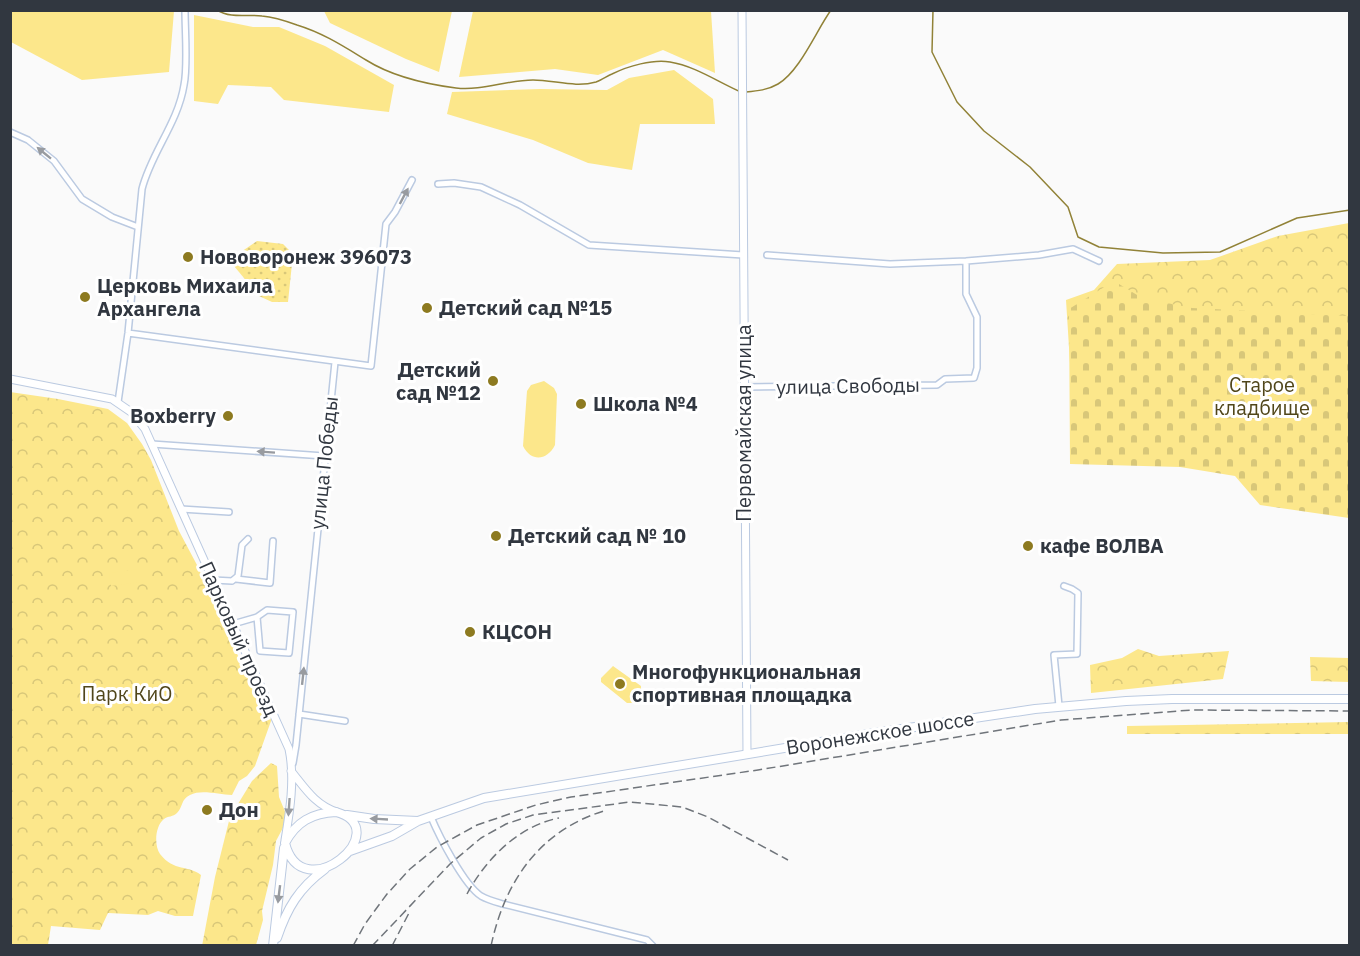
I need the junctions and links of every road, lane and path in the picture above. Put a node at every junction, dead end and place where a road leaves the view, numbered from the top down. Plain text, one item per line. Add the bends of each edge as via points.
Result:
1 (185, 10) edge
2 (742, 10) edge
3 (10, 132) edge
4 (412, 180) dead end
5 (438, 184) dead end
6 (138, 227) junction
7 (743, 255) junction
8 (767, 255) dead end
9 (966, 261) junction
10 (1099, 261) dead end
11 (128, 333) junction
12 (335, 362) junction
13 (10, 379) edge
14 (744, 387) junction
15 (118, 402) junction
16 (152, 444) junction
17 (324, 456) junction
18 (181, 509) junction
19 (229, 512) dead end
20 (248, 539) dead end
21 (273, 541) dead end
22 (236, 579) junction
23 (213, 580) junction
24 (1064, 586) dead end
25 (257, 617) junction
26 (233, 624) junction
27 (1350, 699) edge
28 (1059, 706) junction
29 (299, 714) junction
30 (345, 721) dead end
31 (747, 753) junction
32 (291, 771) junction
33 (341, 813) junction
34 (431, 817) junction
35 (418, 821) junction
36 (285, 843) junction
37 (350, 851) junction
38 (328, 867) junction
39 (274, 945) edge
40 (653, 945) edge

1 - 6 street via 184,85 171,126 146,170
2 - 7 street, Первомайская улица
6 -> 3 street via 82,199 54,161 28,140
12 -> 4 street via 371,366 386,224
5 - 7 street via 481,187 589,245
6 - 11 street
7 - 14 street, Первомайская улица
8 - 9 street via 890,264
9 - 10 street via 1073,249
9 - 14 street, улица Свободы via 966,294 977,317 974,378 945,379 937,385
11 - 12 street
11 - 15 street
12 - 17 street, улица Победы
13 - 15 street
14 - 31 street, Первомайская улица
15 - 16 street, Парковый проезд via 136,417
17 -> 16 street
16 - 18 street, Парковый проезд
29 -> 17 street, улица Победы
18 - 19 street
18 - 23 street, Парковый проезд
20 - 22 street via 242,545
21 - 22 street via 270,583
22 - 23 street
23 - 26 street, Парковый проезд
24 - 28 street via 1078,593 1077,654 1054,655
25 - 25 street via 260,651 289,653 293,612 267,610
25 - 26 street
26 - 32 street, Парковый проезд via 289,749
27 - 28 main road, Воронежское шоссе via 1172,699
28 - 31 main road, Воронежское шоссе
29 - 30 street
29 - 32 street, улица Победы
31 - 34 main road, Воронежское шоссе via 491,796
32 - 33 street, Парковый проезд via 314,799
32 -> 36 street, Парковый проезд
35 -> 33 main road, Воронежское шоссе
33 - 36 main road via 309,818 292,830
33 - 37 main road via 350,819 357,832
34 - 35 main road, Воронежское шоссе
34 - 40 street via 468,884 480,896 647,940
35 - 37 main road, Воронежское шоссе via 392,836
36 - 38 main road via 292,859 304,867
36 -> 39 main road
37 - 38 main road
38 - 39 main road via 312,879 289,907

